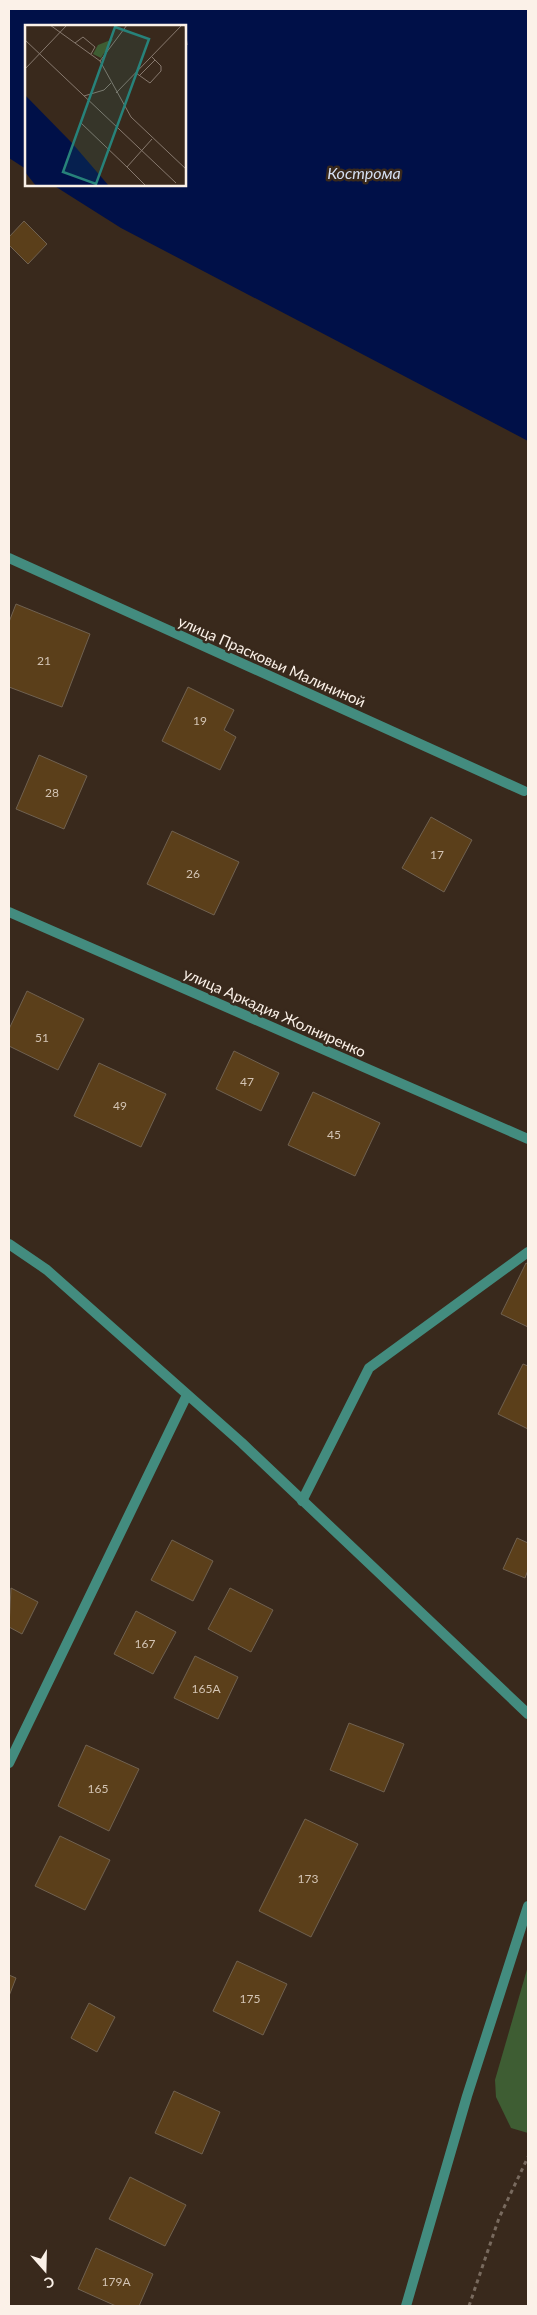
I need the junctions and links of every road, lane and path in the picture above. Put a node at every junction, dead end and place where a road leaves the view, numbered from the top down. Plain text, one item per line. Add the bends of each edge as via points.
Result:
1 (9, 558) edge
2 (524, 791) dead end
3 (9, 912) edge
4 (528, 1140) edge
5 (9, 1244) edge
6 (528, 1252) edge
7 (187, 1395) junction
8 (302, 1501) junction
9 (528, 1714) edge
10 (9, 1763) edge
11 (528, 1906) edge
12 (528, 2158) edge
13 (406, 2306) edge
14 (469, 2306) edge

1 - 2 street, улица Прасковьи Малининой
3 - 4 street, улица Аркадия Жолниренко
5 - 7 street via 47,1270
6 - 8 street via 369,1368
7 - 8 street
7 - 10 street
8 - 9 street
11 - 13 street via 467,2096
12 - 14 path via 499,2218

